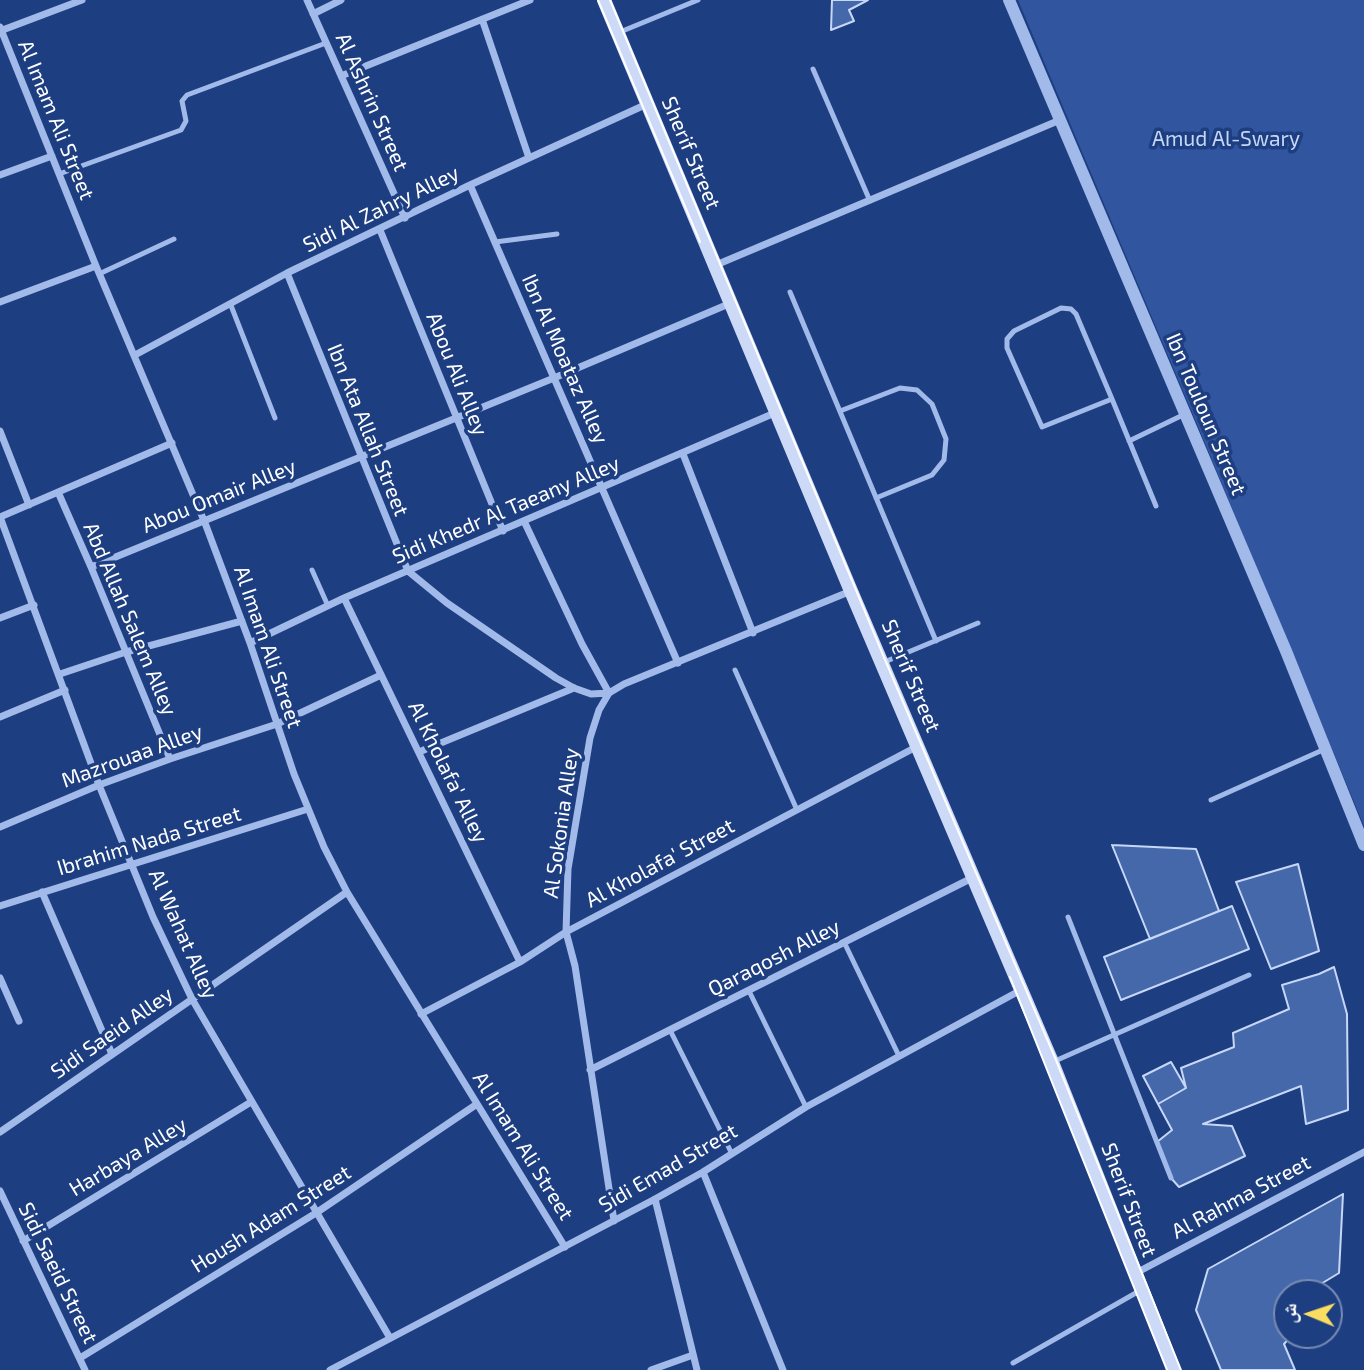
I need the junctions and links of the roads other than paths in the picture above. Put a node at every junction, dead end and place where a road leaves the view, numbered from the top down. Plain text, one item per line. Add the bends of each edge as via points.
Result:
1 (82, 0) edge
2 (307, 0) edge
3 (341, 0) edge
4 (530, 0) edge
5 (604, 0) edge
6 (698, 0) edge
7 (1009, 0) edge
8 (313, 14) junction
9 (482, 19) junction
10 (1, 30) edge
11 (617, 33) junction
12 (326, 43) junction
13 (813, 69) dead end
14 (341, 76) junction
15 (647, 104) junction
16 (1060, 120) junction
17 (52, 156) junction
18 (529, 158) junction
19 (59, 174) junction
20 (0, 176) edge
21 (470, 185) junction
22 (870, 201) junction
23 (405, 218) junction
24 (380, 230) junction
25 (557, 234) dead end
26 (174, 239) dead end
27 (495, 242) junction
28 (96, 265) junction
29 (716, 265) junction
30 (99, 274) junction
31 (287, 274) junction
32 (790, 292) dead end
33 (0, 302) edge
34 (230, 303) junction
35 (732, 303) junction
36 (135, 355) junction
37 (554, 378) junction
38 (1112, 399) junction
39 (840, 411) junction
40 (778, 412) junction
41 (1185, 414) junction
42 (275, 418) dead end
43 (456, 418) junction
44 (0, 431) edge
45 (1129, 441) junction
46 (172, 443) junction
47 (683, 453) junction
48 (360, 457) junction
49 (603, 488) junction
50 (58, 492) junction
51 (876, 498) junction
52 (29, 505) junction
53 (1156, 506) dead end
54 (0, 517) edge
55 (524, 522) junction
56 (205, 523) junction
57 (503, 531) junction
58 (91, 567) junction
59 (312, 570) dead end
60 (408, 571) junction
61 (851, 591) junction
62 (344, 598) junction
63 (34, 605) junction
64 (328, 606) junction
65 (0, 618) edge
66 (242, 621) junction
67 (978, 623) dead end
68 (752, 633) junction
69 (936, 641) junction
70 (250, 643) junction
71 (126, 652) junction
72 (678, 663) junction
73 (882, 663) junction
74 (735, 670) dead end
75 (60, 674) junction
76 (381, 675) junction
77 (573, 688) junction
78 (65, 690) junction
79 (609, 694) junction
80 (0, 717) edge
81 (277, 724) junction
82 (918, 746) junction
83 (1325, 749) junction
84 (419, 752) junction
85 (170, 759) junction
86 (99, 785) junction
87 (1211, 800) dead end
88 (308, 809) junction
89 (796, 810) junction
90 (0, 827) edge
91 (1364, 845) edge
92 (132, 864) junction
93 (974, 877) junction
94 (42, 892) junction
95 (347, 892) junction
96 (0, 906) edge
97 (1068, 917) dead end
98 (566, 932) junction
99 (844, 942) junction
100 (520, 962) junction
101 (1249, 975) dead end
102 (0, 978) edge
103 (1021, 990) junction
104 (749, 991) junction
105 (192, 999) junction
106 (421, 1014) junction
107 (19, 1021) dead end
108 (670, 1030) junction
109 (1114, 1035) junction
110 (112, 1054) junction
111 (899, 1056) junction
112 (1052, 1062) junction
113 (590, 1070) junction
114 (251, 1102) junction
115 (477, 1104) junction
116 (806, 1107) junction
117 (0, 1132) edge
118 (731, 1152) junction
119 (1364, 1152) edge
120 (703, 1172) junction
121 (1171, 1178) dead end
122 (0, 1191) edge
123 (654, 1199) junction
124 (3, 1205) edge
125 (316, 1213) junction
126 (614, 1221) junction
127 (23, 1241) junction
128 (565, 1247) junction
129 (1135, 1274) junction
130 (1142, 1290) junction
131 (390, 1338) junction
132 (693, 1355) junction
133 (80, 1358) junction
134 (1013, 1363) dead end
135 (85, 1370) edge
136 (330, 1370) edge
137 (651, 1370) edge
138 (697, 1370) edge
139 (783, 1370) edge
140 (1174, 1370) edge

1 - 10 street
2 - 8 street, Al Ashrin Street
3 - 8 street
4 - 9 street
5 - 11 main road, Sherif Street
6 - 11 lane
7 - 16 street, Ibn Touloun Street
8 - 12 street, Al Ashrin Street
9 - 14 street
9 - 18 street
10 - 17 street, Al Imam Ali Street
11 - 15 main road, Sherif Street
12 - 14 street, Al Ashrin Street
12 - 19 lane via 187,95 181,130
13 - 22 lane
14 - 23 street, Al Ashrin Street
15 - 18 street, Sidi Al Zahry Alley
15 - 29 main road, Sherif Street
16 - 22 street
16 - 41 street, Ibn Touloun Street
17 - 19 street, Al Imam Ali Street
17 - 20 street
18 - 21 street, Sidi Al Zahry Alley
19 - 28 street, Al Imam Ali Street
21 - 23 street, Sidi Al Zahry Alley
21 - 27 street, Ibn Al Moataz Alley
22 - 29 street
23 - 24 street, Sidi Al Zahry Alley
24 - 31 street, Sidi Al Zahry Alley
24 - 43 street, Abou Ali Alley
25 - 27 lane
26 - 30 lane
27 - 37 street, Ibn Al Moataz Alley
28 - 30 street, Al Imam Ali Street
28 - 33 street
29 - 35 main road, Sherif Street
30 - 36 street, Al Imam Ali Street
31 - 34 street, Sidi Al Zahry Alley
31 - 48 street, Ibn Ata Allah Street
32 - 39 lane
34 - 36 street, Sidi Al Zahry Alley
34 - 42 lane
35 - 37 street, Abou Omair Alley
35 - 40 main road, Sherif Street
36 - 46 street, Al Imam Ali Street
37 - 43 street, Abou Omair Alley
37 - 49 street, Ibn Al Moataz Alley
38 - 38 lane via 1042,427 1007,339 1061,308 1071,309
38 - 45 lane
39 - 51 lane
39 - 51 lane via 900,388 917,390 932,404 946,439 944,460 932,475
40 - 47 street, Sidi Khedr Al Taeany Alley
40 - 61 main road, Sherif Street
41 - 45 lane
41 - 83 street, Ibn Touloun Street
43 - 48 street, Abou Omair Alley
43 - 57 street, Abou Ali Alley
44 - 52 street
45 - 53 lane
46 - 50 street
46 - 56 street, Al Imam Ali Street
47 - 49 street, Sidi Khedr Al Taeany Alley
47 - 68 street
48 - 56 street, Abou Omair Alley
48 - 60 street, Ibn Ata Allah Street
49 - 55 street, Sidi Khedr Al Taeany Alley
49 - 72 street, Ibn Al Moataz Alley
50 - 52 street
50 - 58 street, Abd Allah Salem Alley
51 - 69 lane
52 - 54 street
54 - 63 street, Al Wahat Alley
55 - 57 street, Sidi Khedr Al Taeany Alley
55 - 79 street
56 - 58 street, Abou Omair Alley
56 - 66 street, Al Imam Ali Street
57 - 60 street, Sidi Khedr Al Taeany Alley
58 - 71 street, Abd Allah Salem Alley
59 - 64 lane
60 - 62 street, Sidi Khedr Al Taeany Alley
60 - 77 street, Ibn Ata Allah Street via 447,603
61 - 68 street
61 - 73 main road, Sherif Street
62 - 64 street, Sidi Khedr Al Taeany Alley
62 - 76 street, Al Kholafa' Alley
63 - 65 street
63 - 75 street, Al Wahat Alley
64 - 70 street, Sidi Khedr Al Taeany Alley
66 - 70 street, Al Imam Ali Street
66 - 71 street
67 - 69 lane
68 - 72 street
69 - 73 lane
70 - 81 street, Al Imam Ali Street
71 - 75 street
71 - 85 street, Abd Allah Salem Alley
72 - 79 street
73 - 82 main road, Sherif Street
74 - 89 lane
75 - 78 street, Al Wahat Alley
76 - 81 street, Mazrouaa Alley
76 - 84 street, Al Kholafa' Alley
77 - 79 street, Ibn Ata Allah Street
77 - 84 street
78 - 80 street
78 - 86 street, Al Wahat Alley
79 - 98 street, Al Sokonia Alley via 590,738 568,869
81 - 85 street, Mazrouaa Alley
81 - 88 street, Al Imam Ali Street
82 - 89 street, Al Kholafa' Street
82 - 93 main road, Sherif Street
83 - 87 lane
83 - 91 street, Ibn Touloun Street
84 - 100 street, Al Kholafa' Alley
85 - 86 street, Mazrouaa Alley
86 - 90 street, Mazrouaa Alley
86 - 92 street, Al Wahat Alley
88 - 92 street, Ibrahim Nada Street
88 - 95 street, Al Imam Ali Street
89 - 98 street, Al Kholafa' Street
92 - 94 street, Ibrahim Nada Street
92 - 105 street, Al Wahat Alley
93 - 99 street, Qaraqosh Alley
93 - 103 main road, Sherif Street
94 - 96 street, Ibrahim Nada Street
94 - 110 street
95 - 105 street, Sidi Saeid Alley
95 - 106 street, Al Imam Ali Street
97 - 109 lane
98 - 100 street, Al Kholafa' Street
98 - 113 street, Al Sokonia Alley
99 - 104 street, Qaraqosh Alley
99 - 111 lane
100 - 106 street, Al Kholafa' Street
101 - 109 lane
102 - 107 street
103 - 111 street, Sidi Emad Street
103 - 112 main road, Sherif Street
104 - 108 street, Qaraqosh Alley
104 - 116 lane
105 - 110 street, Sidi Saeid Alley
105 - 114 street, Al Wahat Alley
106 - 115 street, Al Imam Ali Street
108 - 113 street, Qaraqosh Alley
108 - 118 lane
109 - 112 lane
109 - 121 lane
110 - 117 street, Sidi Saeid Alley
111 - 116 street, Sidi Emad Street
112 - 129 main road, Sherif Street
113 - 126 street, Al Sokonia Alley
114 - 125 street, Al Wahat Alley
114 - 127 street, Harbaya Alley
115 - 125 street, Housh Adam Street
115 - 128 street, Al Imam Ali Street
116 - 118 street, Sidi Emad Street
118 - 120 street, Sidi Emad Street
119 - 129 street, Al Rahma Street
120 - 123 street, Sidi Emad Street
120 - 139 street
122 - 124 street, Sidi Saeid Street
123 - 126 street, Sidi Emad Street
123 - 132 street
124 - 127 street, Sidi Saeid Street
125 - 131 street, Al Wahat Alley
125 - 133 street, Housh Adam Street
126 - 128 street, Sidi Emad Street
127 - 133 street, Sidi Saeid Street
128 - 131 street, Sidi Emad Street
129 - 130 main road, Sherif Street
130 - 134 lane
130 - 140 main road, Sherif Street
131 - 136 street, Sidi Emad Street
132 - 137 street
132 - 138 street
133 - 135 street, Sidi Saeid Street

